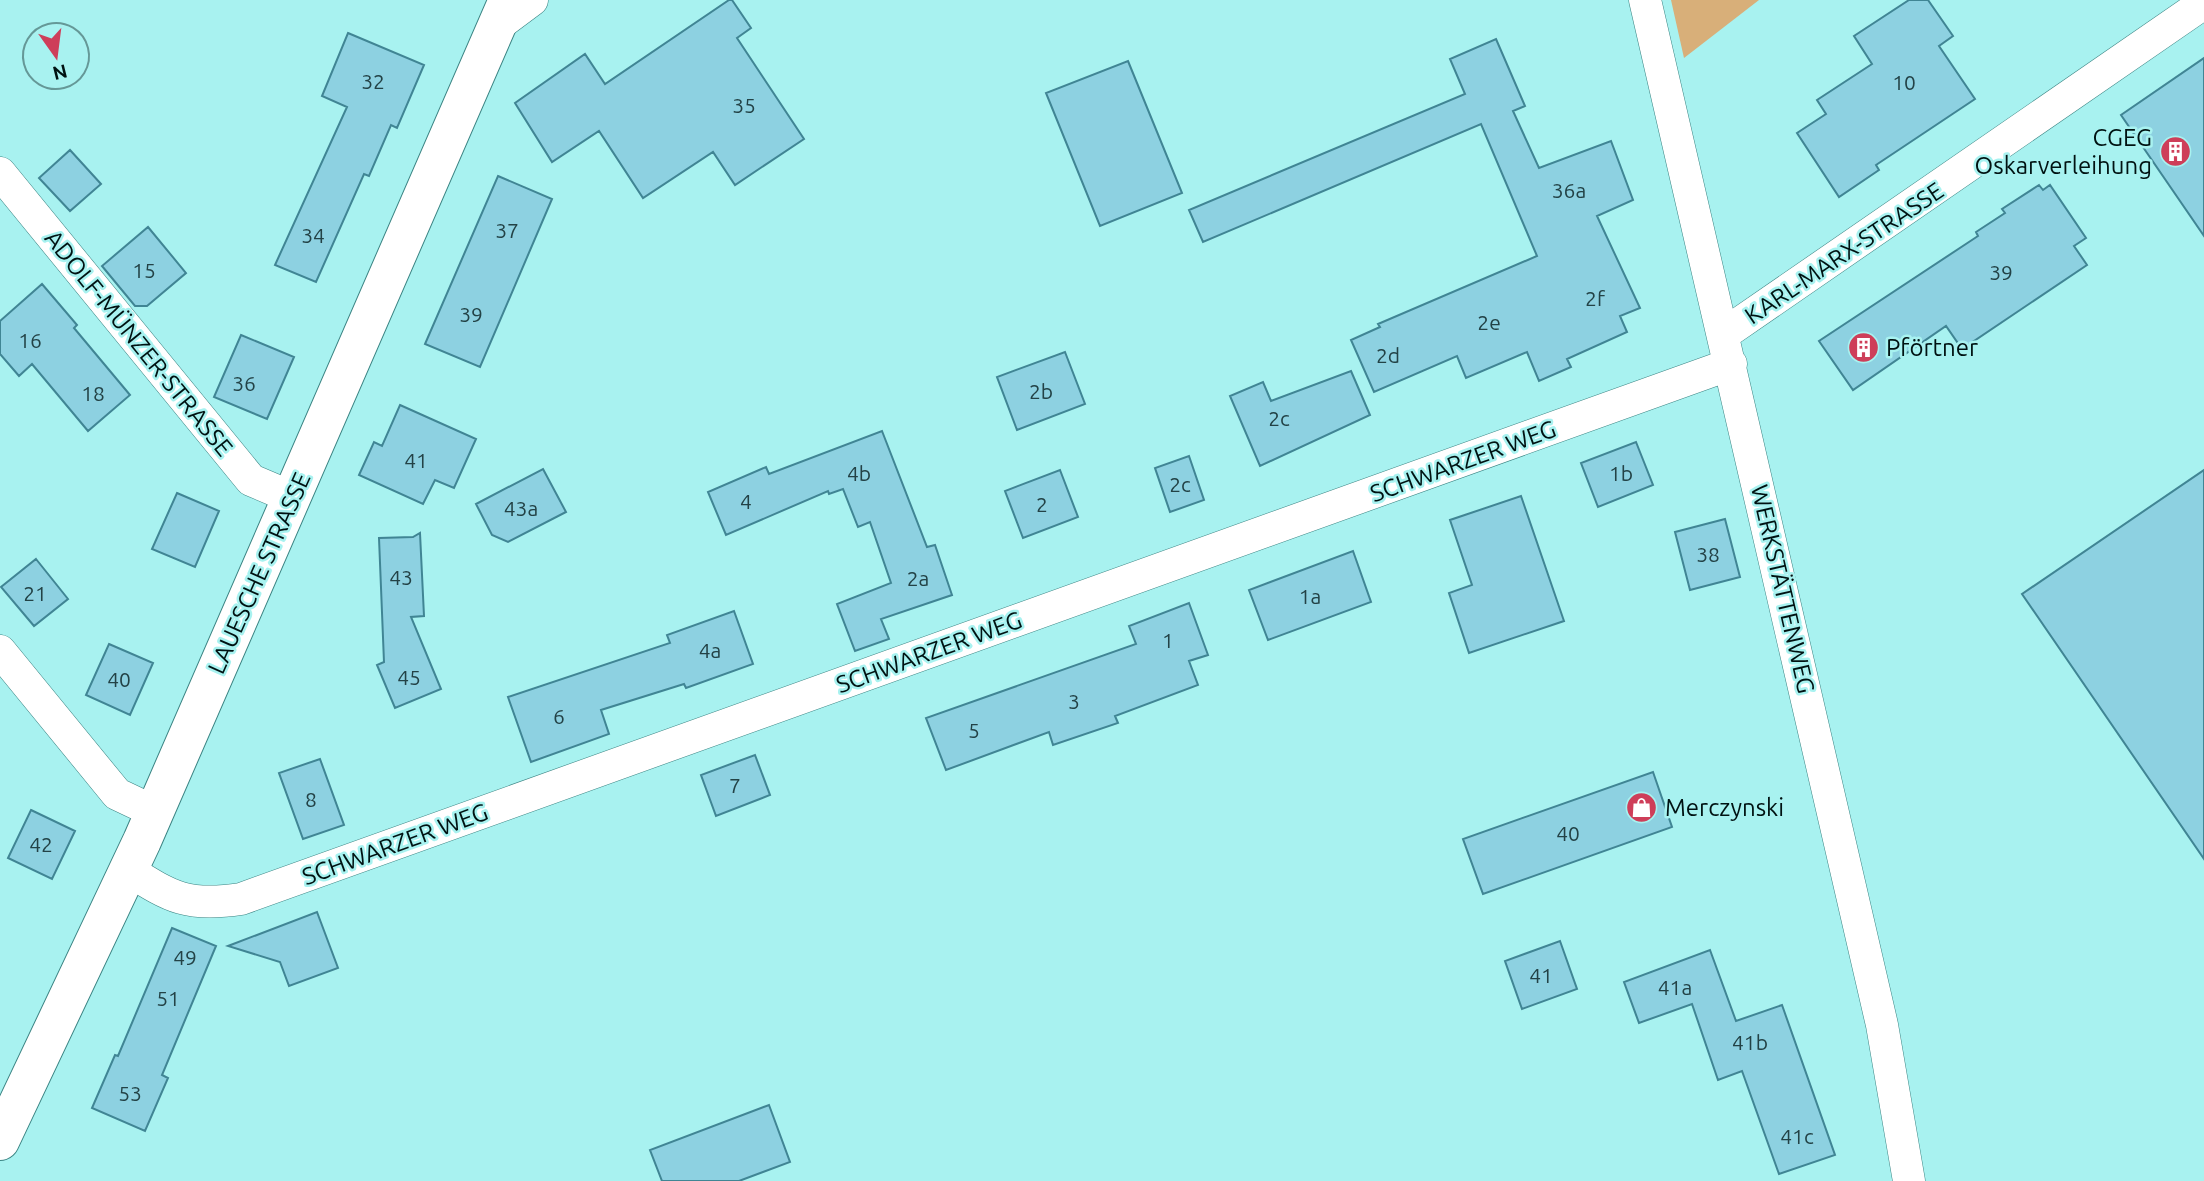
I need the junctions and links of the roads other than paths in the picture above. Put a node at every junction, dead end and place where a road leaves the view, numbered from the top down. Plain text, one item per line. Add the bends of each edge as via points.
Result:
1 (532, 0) edge
2 (1645, 0) edge
3 (2204, 3) edge
4 (503, 13) edge
5 (0, 173) edge
6 (1724, 334) junction
7 (1731, 364) junction
8 (291, 497) junction
9 (0, 651) edge
10 (155, 812) junction
11 (128, 870) junction
12 (0, 1141) edge
13 (1909, 1181) edge

1 - 4 street
2 - 6 street, WERKSTÄTTENWEG
3 - 6 street, KARL-MARX-STRASSE
4 - 8 street, LAUESCHE STRASSE
5 - 8 street, ADOLF-MÜNZER-STRASSE via 251,480
6 - 7 street, WERKSTÄTTENWEG
7 - 11 street, SCHWARZER WEG via 241,899 205,905 166,894
7 - 13 street, WERKSTÄTTENWEG via 1882,1025
8 - 10 street, LAUESCHE STRASSE
9 - 10 street via 117,794
10 - 11 street, LAUESCHE STRASSE
11 - 12 street, LAUESCHE STRASSE

